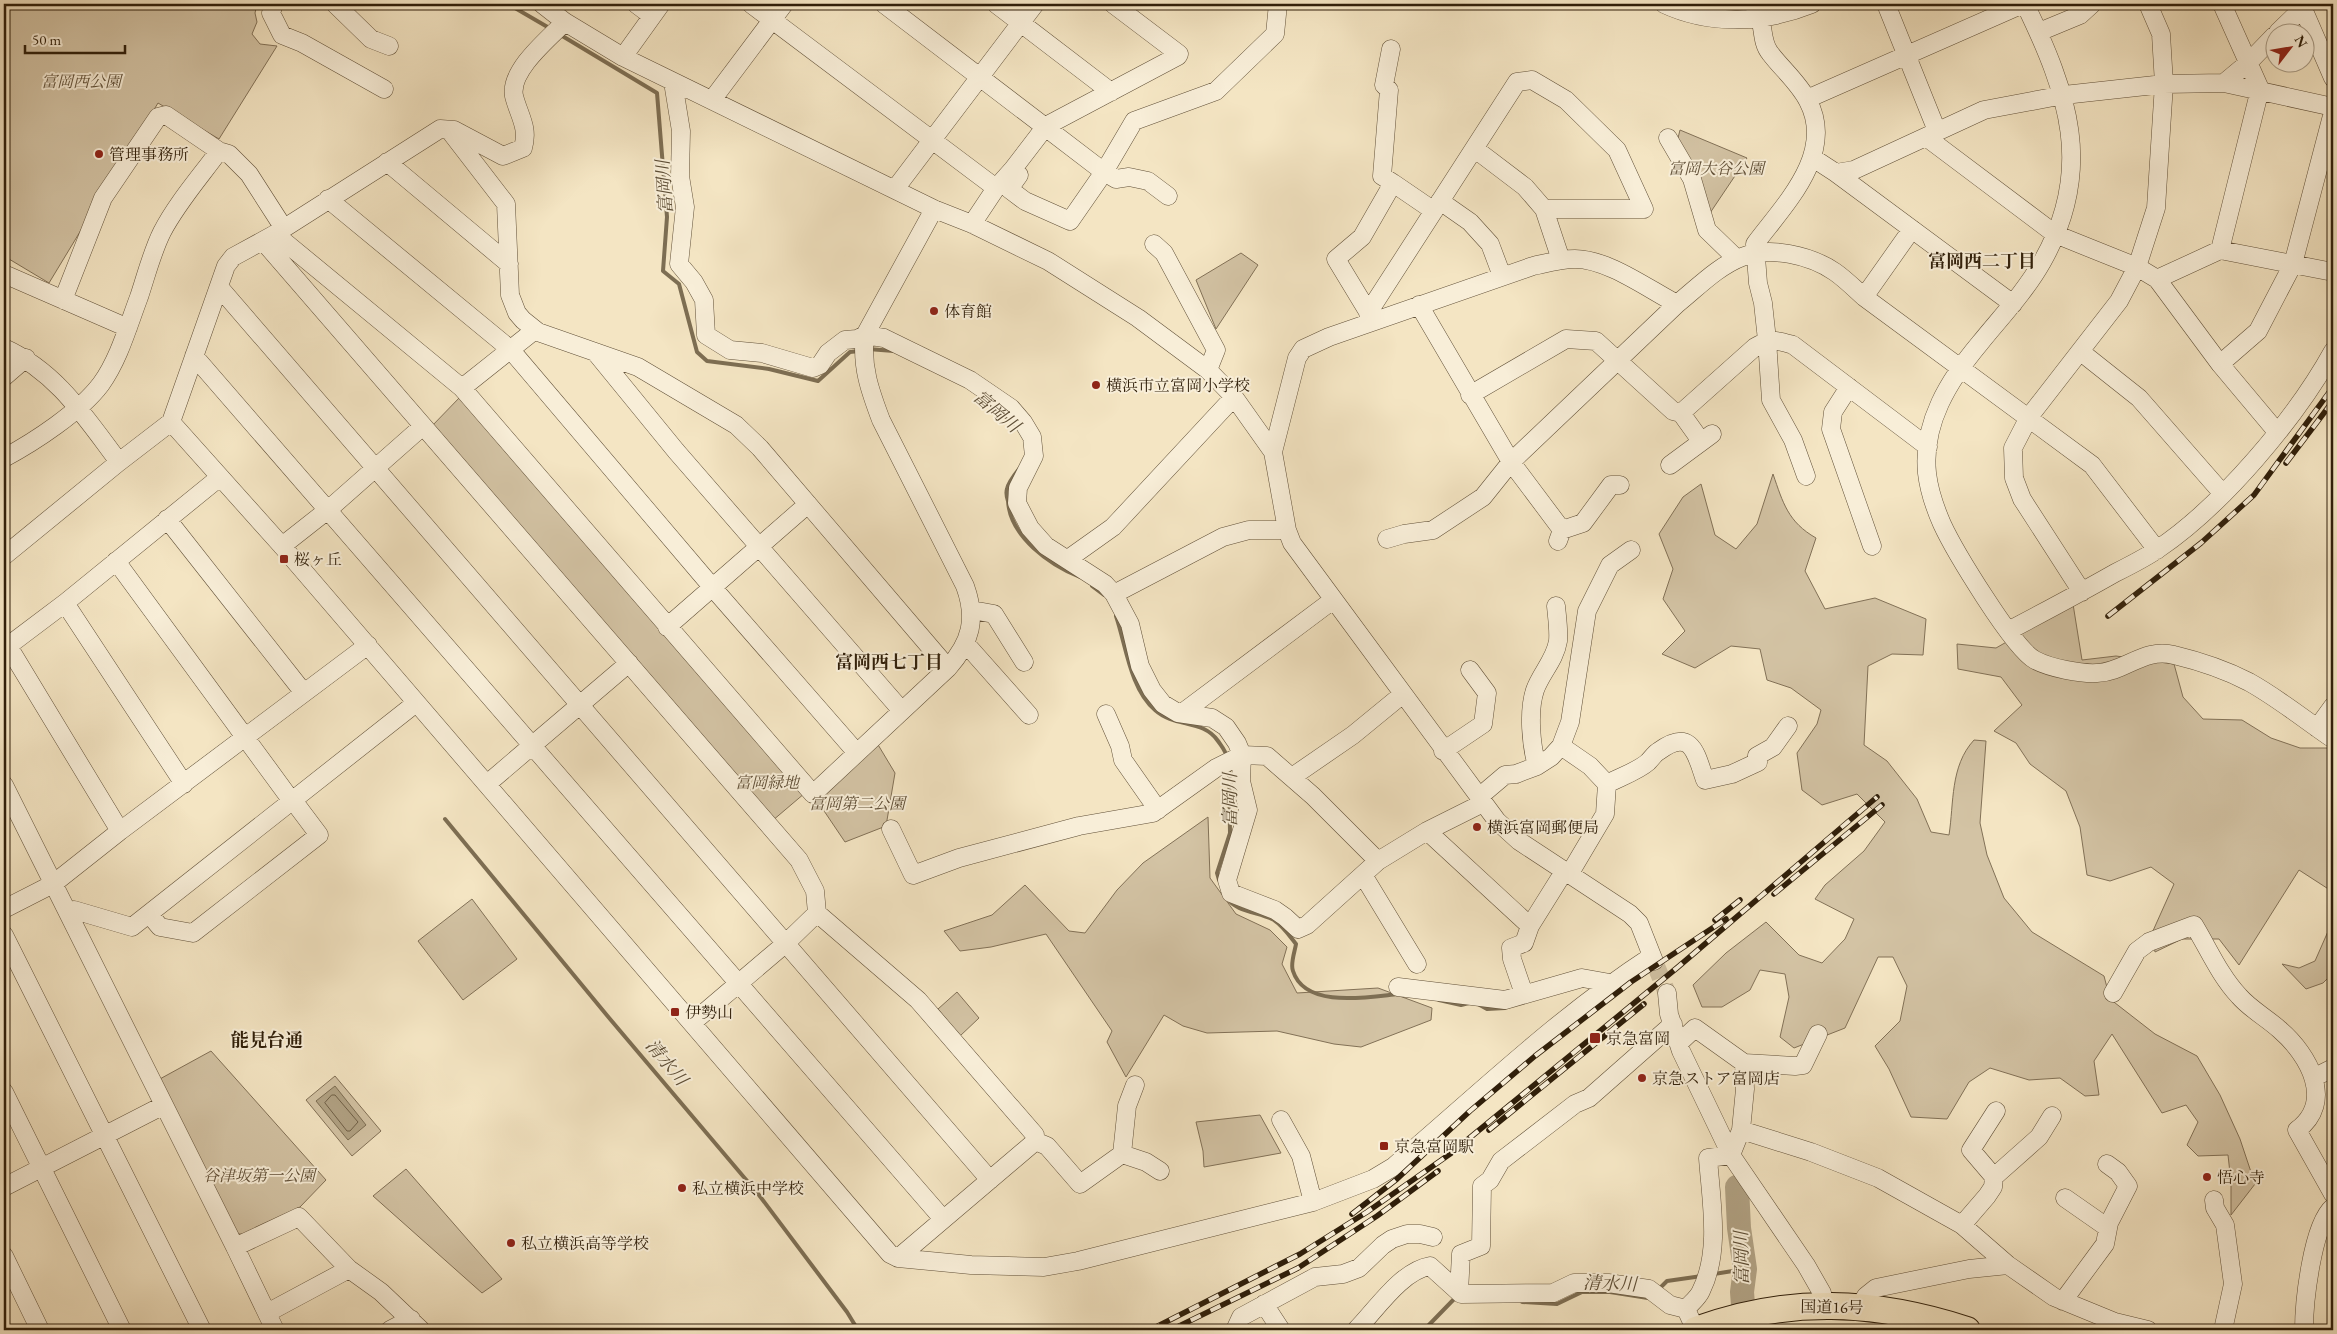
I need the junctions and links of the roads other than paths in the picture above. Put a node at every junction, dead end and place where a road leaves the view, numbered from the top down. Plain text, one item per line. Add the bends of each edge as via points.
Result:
1 (274, 4) edge
2 (335, 4) edge
3 (542, 4) edge
4 (636, 4) edge
5 (751, 4) edge
6 (784, 4) edge
7 (884, 4) edge
8 (996, 4) edge
9 (1035, 4) edge
10 (1114, 4) edge
11 (1278, 4) edge
12 (1664, 4) edge
13 (1812, 4) edge
14 (1886, 4) edge
15 (2024, 4) edge
16 (2092, 4) edge
17 (2148, 4) edge
18 (2222, 4) edge
19 (2304, 5) edge
20 (656, 10) edge
21 (904, 10) edge
22 (1757, 11) edge
23 (772, 20) junction
24 (565, 22) junction
25 (1021, 22) junction
26 (2288, 22) edge
27 (2039, 32) junction
28 (389, 46) dead end
29 (2264, 46) edge
30 (1391, 49) dead end
31 (1908, 55) junction
32 (623, 57) junction
33 (2248, 63) junction
34 (981, 76) junction
35 (2333, 78) edge
36 (673, 82) junction
37 (2224, 82) junction
38 (2164, 84) junction
39 (384, 89) dead end
40 (2260, 89) junction
41 (1111, 92) junction
42 (2064, 95) junction
43 (1807, 98) junction
44 (712, 100) junction
45 (2333, 107) edge
46 (2333, 112) edge
47 (1046, 126) junction
48 (447, 128) junction
49 (1931, 134) junction
50 (1668, 138) dead end
51 (932, 141) junction
52 (1474, 149) junction
53 (219, 151) junction
54 (1813, 158) junction
55 (387, 162) junction
56 (1014, 169) junction
57 (1104, 172) junction
58 (1836, 172) junction
59 (1393, 184) junction
60 (996, 188) junction
61 (895, 189) junction
62 (1168, 196) dead end
63 (328, 199) junction
64 (1437, 206) junction
65 (934, 209) junction
66 (1544, 210) junction
67 (972, 224) junction
68 (1912, 229) junction
69 (273, 234) junction
70 (2055, 234) junction
71 (1154, 244) dead end
72 (2220, 250) junction
73 (1755, 253) junction
74 (1737, 259) junction
75 (1561, 260) junction
76 (509, 264) junction
77 (2293, 264) junction
78 (2138, 267) junction
79 (2333, 272) edge
80 (4, 274) edge
81 (1502, 276) junction
82 (2157, 279) junction
83 (219, 287) junction
84 (1864, 297) junction
85 (63, 300) junction
86 (1677, 304) junction
87 (2013, 304) junction
88 (1419, 305) junction
89 (1371, 317) junction
90 (128, 328) junction
91 (535, 330) junction
92 (865, 335) junction
93 (1767, 340) junction
94 (4, 348) edge
95 (510, 349) junction
96 (2333, 351) edge
97 (596, 352) junction
98 (2081, 352) junction
99 (194, 356) junction
100 (26, 358) junction
101 (1620, 361) junction
102 (2220, 364) junction
103 (1960, 367) junction
104 (1208, 370) junction
105 (4, 377) edge
106 (1849, 387) junction
107 (462, 388) junction
108 (1470, 395) junction
109 (1234, 397) junction
110 (77, 407) junction
111 (1681, 413) junction
112 (2029, 417) junction
113 (171, 422) junction
114 (423, 426) junction
115 (2277, 432) junction
116 (1928, 447) junction
117 (1273, 452) junction
118 (4, 458) edge
119 (119, 462) junction
120 (1511, 462) junction
121 (1670, 465) dead end
122 (374, 468) junction
123 (1806, 476) dead end
124 (220, 477) junction
125 (1620, 485) dead end
126 (2223, 494) junction
127 (808, 504) junction
128 (329, 509) junction
129 (167, 519) junction
130 (1287, 530) junction
131 (1387, 539) dead end
132 (282, 546) junction
133 (1872, 546) dead end
134 (760, 547) junction
135 (1630, 550) dead end
136 (2157, 550) junction
137 (4, 556) edge
138 (1068, 559) junction
139 (116, 561) junction
140 (713, 588) junction
141 (2082, 592) junction
142 (1114, 594) junction
143 (1333, 600) junction
144 (65, 603) junction
145 (1556, 606) dead end
146 (972, 610) junction
147 (668, 627) junction
148 (2008, 631) junction
149 (966, 644) junction
150 (368, 645) junction
151 (6, 648) edge
152 (1024, 662) dead end
153 (629, 663) junction
154 (948, 668) junction
155 (1470, 670) dead end
156 (304, 693) junction
157 (1402, 694) junction
158 (416, 703) junction
159 (579, 706) junction
160 (2333, 706) edge
161 (902, 711) junction
162 (1106, 714) dead end
163 (1182, 714) junction
164 (1029, 715) dead end
165 (1788, 726) dead end
166 (2317, 728) junction
167 (245, 738) junction
168 (2333, 738) edge
169 (531, 746) junction
170 (1561, 746) junction
171 (1443, 751) junction
172 (857, 753) junction
173 (1242, 755) junction
174 (1537, 766) junction
175 (1292, 777) junction
176 (184, 784) junction
177 (487, 784) junction
178 (1607, 784) junction
179 (4, 785) edge
180 (292, 800) junction
181 (1481, 800) junction
182 (1158, 810) junction
183 (891, 829) dead end
184 (120, 831) junction
185 (1427, 831) junction
186 (1378, 861) junction
187 (1567, 872) junction
188 (1363, 875) junction
189 (53, 884) junction
190 (4, 910) edge
191 (68, 913) junction
192 (817, 913) junction
193 (149, 914) junction
194 (1530, 926) junction
195 (4, 935) edge
196 (785, 944) junction
197 (1417, 964) dead end
198 (1610, 983) junction
199 (738, 984) junction
200 (1398, 987) dead end
201 (1667, 993) tunnel mouth
202 (2113, 993) dead end
203 (1524, 994) junction
204 (692, 1023) junction
205 (1673, 1024) junction
206 (1818, 1034) dead end
207 (1679, 1043) junction
208 (1744, 1063) junction
209 (2333, 1068) edge
210 (2315, 1077) junction
211 (1135, 1085) dead end
212 (4, 1092) edge
213 (164, 1105) junction
214 (1996, 1111) dead end
215 (2052, 1116) dead end
216 (1281, 1120) dead end
217 (1742, 1130) junction
218 (104, 1137) junction
219 (1035, 1141) junction
220 (1122, 1154) junction
221 (1731, 1155) junction
222 (2108, 1164) dead end
223 (42, 1167) junction
224 (1160, 1172) dead end
225 (1994, 1177) junction
226 (990, 1180) junction
227 (4, 1187) edge
228 (2333, 1194) edge
229 (2065, 1198) dead end
230 (2214, 1200) dead end
231 (1313, 1202) junction
232 (2333, 1207) edge
233 (943, 1219) junction
234 (1962, 1225) junction
235 (2108, 1228) junction
236 (1433, 1237) dead end
237 (235, 1247) junction
238 (4, 1256) edge
239 (898, 1258) junction
240 (2008, 1265) junction
241 (349, 1269) junction
242 (1459, 1292) junction
243 (2063, 1301) junction
244 (1264, 1304) junction
245 (1824, 1305) junction
246 (1860, 1306) junction
247 (267, 1313) junction
248 (1693, 1323) edge
249 (416, 1325) edge
250 (40, 1330) edge
251 (122, 1330) edge
252 (202, 1330) edge
253 (274, 1330) edge
254 (390, 1330) edge
255 (1235, 1330) edge
256 (1281, 1330) edge
257 (1356, 1330) edge
258 (1967, 1330) edge
259 (2148, 1330) edge
260 (2223, 1330) edge
261 (2304, 1330) edge

1 - 39 street via 270,13 282,34
2 - 28 street via 371,39
3 - 24 street
4 - 20 street
5 - 23 street
6 - 23 street
7 - 21 street
8 - 25 street
9 - 25 street
10 - 41 street via 1179,54
11 - 57 street via 1272,37 1216,90 1134,121
12 - 22 street via 1714,19
13 - 22 street via 1792,12
14 - 31 street
15 - 27 street
15 - 31 street
16 - 27 street via 2080,15
17 - 38 street via 2162,34
18 - 33 street
19 - 26 street
19 - 35 street
20 - 32 street
21 - 34 street
22 - 43 street via 1768,52
23 - 44 street
23 - 51 street
24 - 32 street
24 - 48 street via 519,70 514,95 526,137 523,148 503,156
25 - 34 street
25 - 41 street
27 - 42 street
29 - 33 street
30 - 59 street via 1384,85 1389,90 1382,176
31 - 43 street
31 - 49 street
32 - 36 street
33 - 37 street
33 - 40 street
34 - 47 street
34 - 51 street
36 - 44 street
36 - 92 street via 681,130 680,176 685,207 679,264 704,300 706,335 730,350 762,353 813,368 845,340
37 - 38 street
37 - 40 street
38 - 42 street
38 - 78 street via 2156,208
40 - 45 street
40 - 72 street
41 - 47 street
42 - 49 street via 1984,110
42 - 70 street via 2071,166 2069,190
43 - 54 street via 1814,112 1816,128
44 - 61 street
46 - 77 street
47 - 56 street
47 - 57 street
48 - 55 street via 440,129
48 - 76 street via 506,204
49 - 58 street via 1854,170
49 - 70 street
50 - 74 street via 1692,179 1707,230
51 - 60 street
51 - 61 street
52 - 64 street
52 - 66 street via 1526,187
52 - 66 street via 1517,82 1532,80 1566,100 1618,150 1644,209
53 - 69 street via 229,154 249,174
53 - 85 street via 166,115 158,117 103,198
53 - 90 street via 162,233
54 - 58 street
54 - 73 street via 1800,184 1755,244
55 - 63 street
55 - 76 street
56 - 57 street via 1019,175 1009,189 1025,201 1070,221
56 - 60 street
57 - 62 street via 1116,179 1129,177 1148,181
58 - 68 street
59 - 64 street
59 - 89 street via 1362,236 1336,259
60 - 67 street
61 - 65 street
63 - 69 street
63 - 95 street
64 - 81 street via 1470,222 1490,244
64 - 89 street
65 - 67 street
65 - 92 street
66 - 75 street
67 - 104 street via 1048,261 1138,318
68 - 84 street
68 - 87 street
69 - 83 street via 233,257 226,266
69 - 107 street
69 - 114 street
70 - 78 street
70 - 87 street via 2041,263
71 - 104 street via 1164,253 1216,350
72 - 77 street
72 - 82 street
73 - 74 street
73 - 84 street via 1792,254 1805,258 1834,271
73 - 93 street
74 - 86 street via 1710,276
75 - 81 street
75 - 86 street via 1600,262
76 - 91 street via 510,295 517,313
77 - 79 street
77 - 102 street via 2258,331
78 - 82 street
78 - 98 street via 2119,301
80 - 85 street
81 - 88 street
82 - 102 street
83 - 99 street
83 - 122 street
84 - 103 street
85 - 90 street
86 - 101 street
87 - 103 street
88 - 89 street
88 - 108 street
89 - 117 street via 1303,349 1297,358
90 - 110 street via 101,384
91 - 95 street
91 - 97 street
92 - 138 street via 884,338 970,380 1011,408 1032,437 1034,456 1018,488 1018,503 1030,528 1046,546
92 - 146 street via 862,354 865,371 881,420 964,586
93 - 106 street via 1793,345
93 - 111 street via 1754,347
93 - 123 street via 1771,400 1793,440
94 - 100 street
95 - 107 street
95 - 140 street
96 - 115 street
97 - 127 street via 638,367 736,425
97 - 134 street
98 - 112 street
98 - 126 street via 2139,398
99 - 113 street
99 - 128 street
100 - 105 street
100 - 110 street via 48,375
101 - 108 street via 1596,341 1566,339
101 - 111 street via 1673,411
101 - 120 street
102 - 115 street
103 - 112 street
103 - 116 street via 1936,410
104 - 109 street
106 - 116 street
106 - 133 street via 1833,412 1831,429
107 - 147 street
108 - 120 street
109 - 117 street
109 - 138 street via 1113,527
110 - 118 street via 46,432
110 - 119 street
111 - 121 street via 1706,438
112 - 136 street via 2092,465
112 - 141 street via 2013,448 2014,478 2022,499
113 - 119 street
113 - 124 street
114 - 122 street
114 - 153 street
115 - 126 street
116 - 148 street via 1927,472 1933,503 1943,526
117 - 130 street
119 - 137 street
120 - 125 street via 1560,536 1583,523 1611,485
120 - 131 street via 1482,497 1433,530
122 - 128 street
122 - 159 street
124 - 129 street
124 - 132 street
126 - 136 street
127 - 134 street
127 - 154 street
128 - 132 street
128 - 169 street
129 - 139 street
129 - 156 street
130 - 142 street via 1249,530 1224,536
130 - 143 street via 1292,543
132 - 150 street
134 - 140 street
134 - 161 street
135 - 170 street via 1610,565 1588,611 1570,722
136 - 141 street
138 - 142 street via 1105,584
139 - 144 street
139 - 167 street
140 - 147 street
140 - 172 street
141 - 148 street
142 - 163 street via 1130,624 1140,666 1152,690 1163,704
143 - 157 street
143 - 163 street
144 - 151 street
144 - 176 street
145 - 174 street via 1558,641 1535,690 1532,713 1532,746
146 - 149 street
146 - 152 street via 994,614
147 - 172 street via 813,794
148 - 166 street via 2035,660 2063,669 2099,673 2157,653 2187,659 2248,682
149 - 154 street
149 - 164 street
150 - 156 street
150 - 158 street
151 - 184 street
153 - 159 street
153 - 192 street via 799,860 815,891
154 - 161 street
155 - 171 street via 1487,693 1483,724
156 - 167 street
157 - 171 street
157 - 175 street via 1353,735
158 - 177 street
158 - 180 street
159 - 169 street
159 - 196 street
160 - 166 street
161 - 172 street
162 - 182 street via 1123,760
163 - 173 street via 1212,718 1226,727
165 - 178 street via 1773,747 1757,756 1758,762 1732,774 1705,780 1693,746 1685,741 1658,751 1648,763
166 - 168 street
167 - 176 street
167 - 180 street
169 - 177 street
169 - 199 street
170 - 174 street
170 - 178 street via 1590,766
171 - 181 street
173 - 175 street via 1267,756
173 - 182 street via 1216,768
173 - 188 street via 1241,781 1248,810 1227,880 1231,893 1275,910 1298,929
174 - 181 street via 1505,775
175 - 186 street
176 - 184 street
177 - 204 street
178 - 187 street via 1605,814
179 - 189 street
180 - 193 street
180 - 193 street via 319,835 193,933 160,927
181 - 185 street
181 - 187 street via 1497,821 1519,841
182 - 183 street via 1080,826 968,856 913,875
184 - 189 street
185 - 186 street
185 - 194 street
186 - 188 street
187 - 194 street
187 - 198 street via 1630,914 1639,923 1653,958
188 - 197 street
189 - 190 street
189 - 191 street
191 - 193 street via 74,910 132,927
191 - 213 street
192 - 196 street
192 - 219 street via 925,1007 1035,1134
194 - 203 street via 1524,943 1511,948
195 - 218 street
196 - 199 street
196 - 226 street
198 - 203 street via 1582,978
198 - 231 street via 1564,1018 1394,1167 1373,1179
199 - 204 street
199 - 233 street
200 - 203 street via 1505,1000
201 - 205 street
202 - 210 street via 2137,952 2149,942 2194,925 2239,996 2282,1031
204 - 239 street via 890,1254
205 - 207 street
205 - 242 street via 1589,1098 1571,1107 1502,1161 1482,1186 1481,1246 1461,1254
206 - 208 street via 1803,1065
207 - 208 street via 1695,1028
207 - 221 street
208 - 217 street
209 - 210 street
210 - 228 street via 2317,1104 2308,1122 2297,1130
211 - 220 street via 1127,1106
212 - 223 street
213 - 218 street
213 - 237 street
214 - 225 street via 1971,1150
215 - 225 street via 2039,1136
216 - 231 street via 1301,1156
217 - 221 street
217 - 234 street via 1878,1178
218 - 223 street
218 - 252 street
219 - 220 street via 1047,1146 1080,1184
219 - 226 street
220 - 224 street via 1146,1162
221 - 245 street via 1808,1269 1822,1293
221 - 248 street via 1708,1158 1712,1261
222 - 235 street via 2128,1186
223 - 227 street
223 - 251 street
225 - 234 street via 1993,1187 1987,1196
226 - 233 street
229 - 235 street
230 - 260 street via 2225,1225 2233,1284
231 - 239 street via 1044,1267
232 - 261 street via 2321,1226 2304,1302
233 - 239 street
234 - 240 street
235 - 243 street via 2104,1244
236 - 244 street via 1407,1234 1392,1239 1359,1268 1343,1274 1315,1277
237 - 241 street via 298,1217
237 - 247 street
238 - 250 street
240 - 243 street
240 - 246 street via 1969,1269 1876,1288
241 - 247 street
241 - 249 street
242 - 248 street via 1553,1293 1574,1283 1649,1288
242 - 257 street via 1430,1266 1419,1268 1374,1308
243 - 259 street via 2115,1322
244 - 255 street via 1241,1317
244 - 256 street
245 - 246 highway, 国道16号
245 - 248 highway, 国道16号 via 1780,1308
246 - 258 highway, 国道16号 via 1920,1316
247 - 253 street
249 - 254 street

